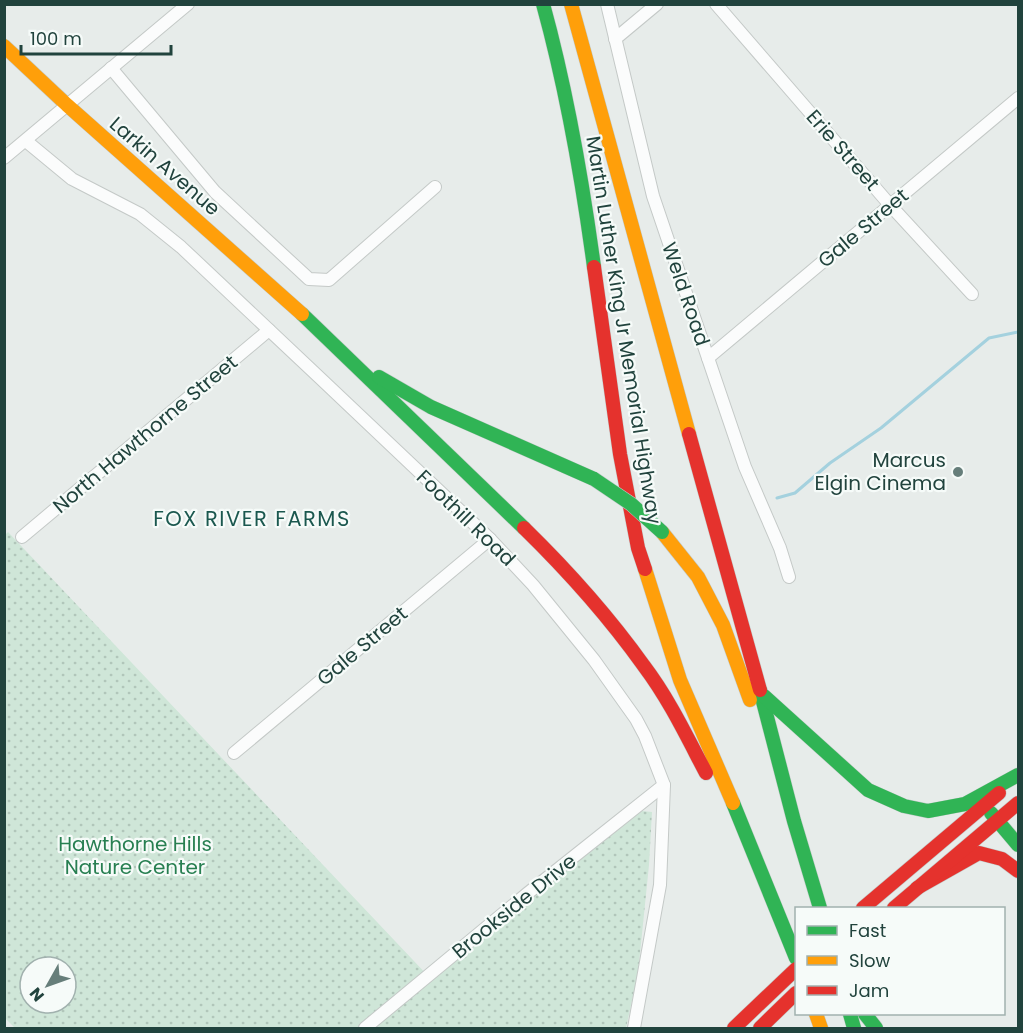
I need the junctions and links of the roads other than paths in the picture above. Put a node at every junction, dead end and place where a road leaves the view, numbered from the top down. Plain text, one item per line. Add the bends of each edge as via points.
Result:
1 (188, 4) edge
2 (543, 4) edge
3 (571, 4) edge
4 (607, 4) edge
5 (657, 4) edge
6 (716, 4) edge
7 (615, 39) junction
8 (4, 46) edge
9 (111, 68) junction
10 (1018, 98) edge
11 (67, 105) junction
12 (26, 141) junction
13 (4, 158) edge
14 (435, 187) dead end
15 (890, 205) junction
16 (972, 294) dead end
17 (302, 314) junction
18 (269, 330) junction
19 (708, 358) junction
20 (21, 537) dead end
21 (490, 539) junction
22 (789, 577) dead end
23 (749, 650) junction
24 (764, 696) junction
25 (234, 753) dead end
26 (1018, 776) edge
27 (664, 785) junction
28 (1018, 803) edge
29 (984, 805) junction
30 (794, 821) junction
31 (998, 821) junction
32 (1018, 845) edge
33 (1018, 871) edge
34 (917, 888) junction
35 (819, 907) edge
36 (830, 907) edge
37 (865, 907) edge
38 (896, 907) edge
39 (795, 953) edge
40 (795, 954) edge
41 (795, 970) edge
42 (795, 994) edge
43 (866, 1015) edge
44 (365, 1029) edge
45 (634, 1029) edge
46 (734, 1029) edge
47 (760, 1029) edge
48 (876, 1029) edge

1 - 9 street
2 - 39 main road, Martin Luther King Jr Memorial Highway via 574,134 620,454 638,548 680,680
3 - 23 main road, Martin Luther King Jr Memorial Highway
4 - 7 street, Weld Road
5 - 7 street
6 - 15 street, Erie Street
7 - 19 street, Weld Road via 653,196
8 - 11 main road, Larkin Avenue
9 - 11 street
9 - 14 street via 214,192 309,279 329,279
10 - 15 street, Gale Street
11 - 12 street
11 - 17 main road, Larkin Avenue
12 - 13 street
12 - 18 street, Foothill Road via 72,179 140,214
15 - 16 street, Erie Street
15 - 19 street, Gale Street
17 - 30 main road, bridge via 394,387 437,411 594,479 662,532 698,577 723,625
17 - 40 main road via 554,557 645,667 675,714 729,817
18 - 20 street, North Hawthorne Street
18 - 21 street, Foothill Road
19 - 22 street, Weld Road via 745,467
21 - 25 street, Gale Street
21 - 27 street, Foothill Road via 553,608 618,693 645,736
23 - 24 main road
23 - 30 main road, Martin Luther King Jr Memorial Highway
24 - 26 main road via 868,789 904,806 928,812 965,804
24 - 36 main road
26 - 29 main road
27 - 44 street, Brookside Drive
27 - 45 street, Foothill Road via 660,885
28 - 31 main road
29 - 31 main road
29 - 37 main road
30 - 35 main road, Martin Luther King Jr Memorial Highway
31 - 32 main road
31 - 34 main road
33 - 34 main road via 1002,859 979,853
34 - 38 main road
41 - 46 main road
42 - 47 main road
43 - 48 main road

